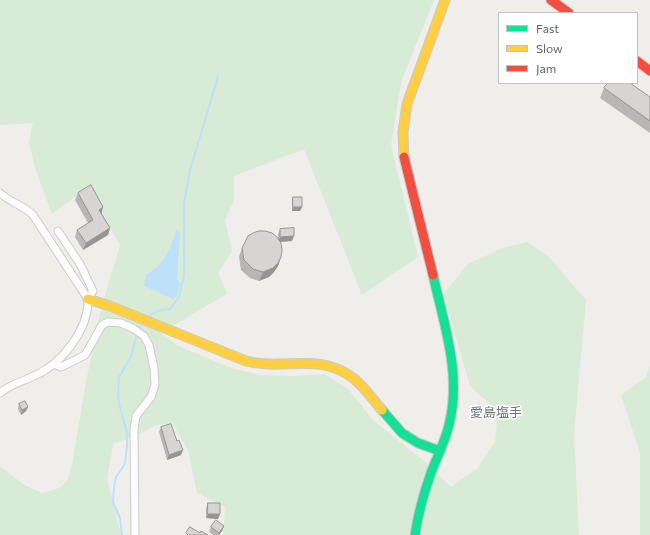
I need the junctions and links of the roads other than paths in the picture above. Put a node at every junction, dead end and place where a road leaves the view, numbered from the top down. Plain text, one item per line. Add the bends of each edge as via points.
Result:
1 (445, 0) edge
2 (551, 0) edge
3 (568, 12) edge
4 (638, 62) edge
5 (650, 70) edge
6 (0, 193) edge
7 (58, 231) dead end
8 (88, 299) junction
9 (54, 364) junction
10 (0, 393) edge
11 (440, 451) junction
12 (135, 535) edge
13 (415, 535) edge

1 - 11 street via 407,104 402,132 404,156 453,360 452,408
2 - 3 street
4 - 5 street
6 - 8 street via 33,215
7 - 8 street via 80,264 93,291
8 - 9 street via 86,314 72,344
8 - 11 street via 234,358 261,365 312,363 336,367 355,379 402,432 418,443
9 - 10 street
9 - 12 street via 62,367 85,355 102,325 108,322 121,323 134,329 144,336 149,346 155,385 151,397 136,416 134,429
11 - 13 street via 424,492

